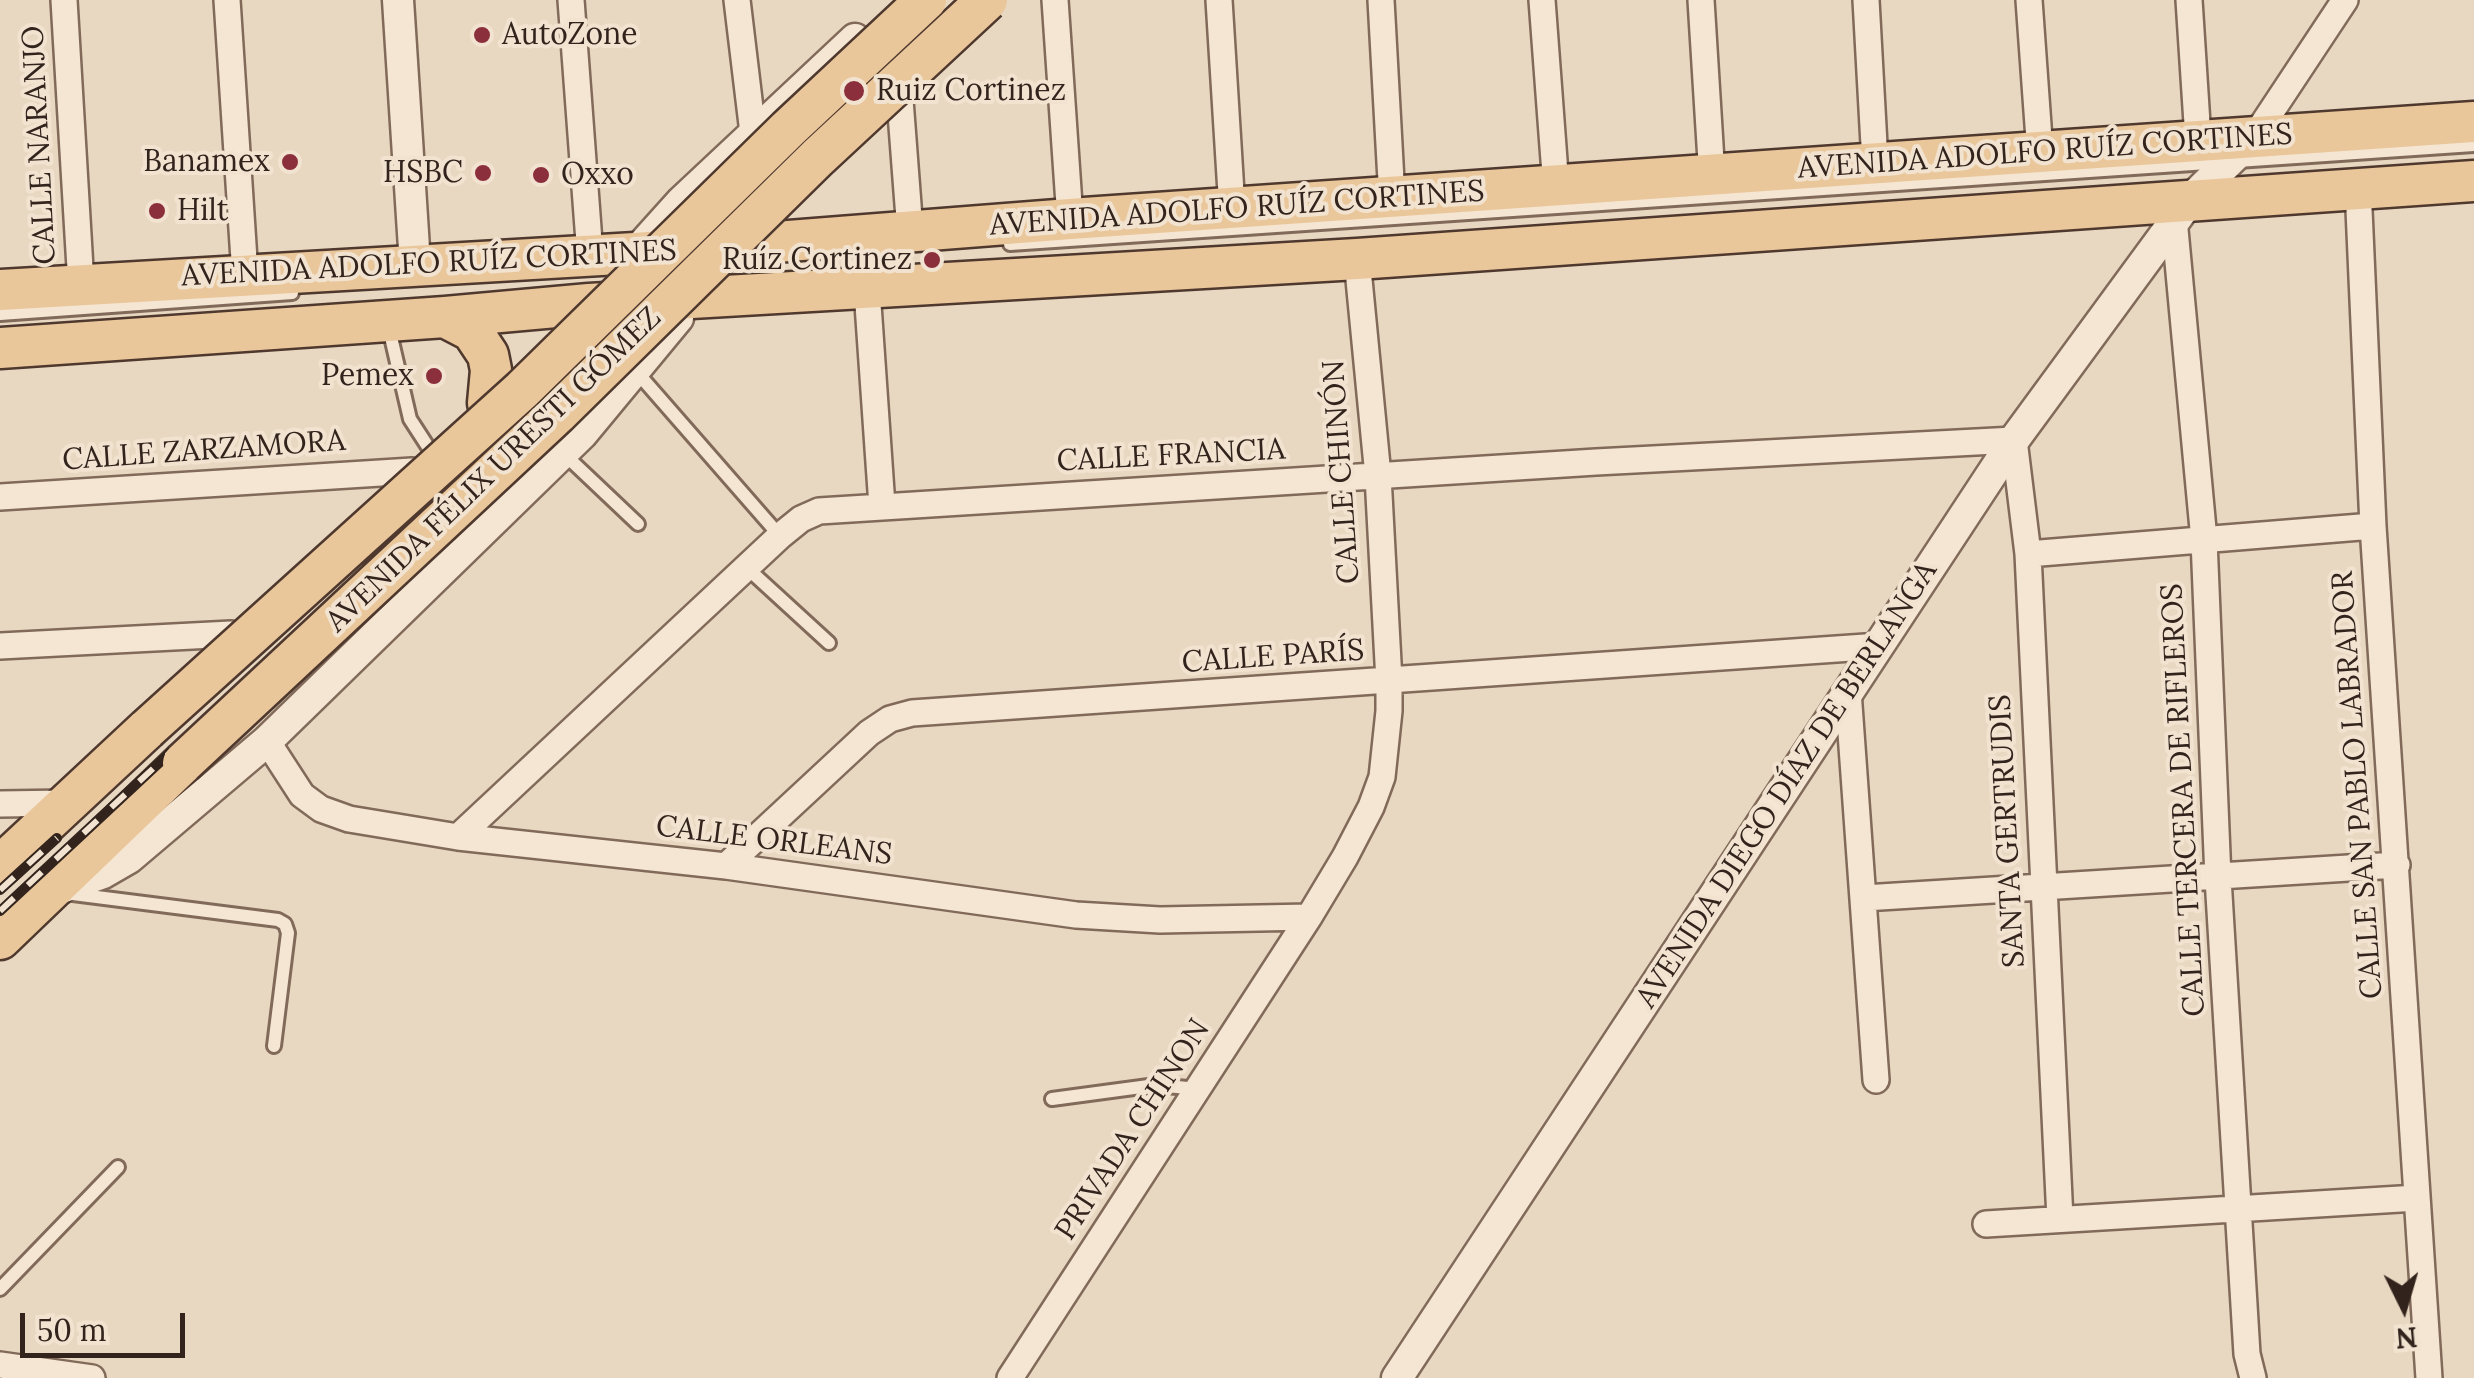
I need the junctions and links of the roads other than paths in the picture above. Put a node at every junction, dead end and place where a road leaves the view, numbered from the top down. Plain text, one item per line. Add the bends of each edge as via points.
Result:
1 (64, 0) edge
2 (228, 0) edge
3 (398, 0) edge
4 (571, 0) edge
5 (737, 0) edge
6 (897, 0) edge
7 (926, 0) edge
8 (986, 0) edge
9 (1004, 0) edge
10 (1055, 0) edge
11 (1219, 0) edge
12 (1381, 0) edge
13 (1542, 0) edge
14 (1700, 0) edge
15 (1866, 0) edge
16 (2030, 0) edge
17 (2189, 0) edge
18 (2345, 0) edge
19 (900, 100) junction
20 (2474, 122) edge
21 (754, 133) junction
22 (2474, 145) edge
23 (2243, 148) junction
24 (2040, 153) junction
25 (1875, 163) junction
26 (2474, 167) edge
27 (1712, 177) junction
28 (2474, 181) edge
29 (2193, 182) junction
30 (2358, 187) junction
31 (1556, 188) junction
32 (2033, 197) dead end
33 (1392, 199) junction
34 (790, 205) junction
35 (1232, 209) junction
36 (1070, 219) junction
37 (910, 231) junction
38 (994, 245) dead end
39 (738, 254) junction
40 (1175, 254) dead end
41 (1357, 259) junction
42 (415, 264) junction
43 (996, 267) dead end
44 (245, 275) junction
45 (607, 275) junction
46 (691, 280) junction
47 (868, 283) junction
48 (81, 286) junction
49 (0, 290) edge
50 (310, 292) dead end
51 (0, 314) edge
52 (445, 318) junction
53 (387, 322) junction
54 (0, 333) edge
55 (0, 348) edge
56 (528, 364) junction
57 (635, 370) junction
58 (488, 403) junction
59 (2014, 440) junction
60 (573, 443) junction
61 (422, 462) junction
62 (1378, 476) junction
63 (0, 497) edge
64 (882, 506) junction
65 (638, 524) dead end
66 (2374, 526) junction
67 (780, 536) junction
68 (2204, 540) junction
69 (2028, 554) junction
70 (746, 567) junction
71 (231, 634) junction
72 (828, 643) dead end
73 (0, 646) edge
74 (1880, 646) junction
75 (1389, 681) junction
76 (1848, 692) junction
77 (268, 742) junction
78 (79, 793) junction
79 (0, 804) edge
80 (458, 838) junction
81 (2397, 864) junction
82 (0, 866) edge
83 (726, 866) junction
84 (2218, 878) junction
85 (2042, 888) junction
86 (51, 892) junction
87 (1864, 898) junction
88 (1309, 917) junction
89 (0, 939) edge
90 (274, 1046) dead end
91 (1876, 1080) dead end
92 (1198, 1089) junction
93 (1052, 1099) dead end
94 (118, 1167) dead end
95 (2418, 1198) junction
96 (2238, 1208) junction
97 (2060, 1219) junction
98 (1986, 1224) dead end
99 (0, 1289) edge
100 (0, 1364) edge
101 (92, 1378) edge
102 (1010, 1378) edge
103 (1397, 1378) edge
104 (2253, 1378) edge
105 (2429, 1378) edge

1 - 48 street, CALLE NARANJO
2 - 44 street
3 - 42 street
4 - 45 street
5 - 21 street
6 - 21 street
7 - 78 main road, AVENIDA FÉLIX URESTI GÓMEZ, bridge via 522,390
8 - 86 main road, AVENIDA FÉLIX URESTI GÓMEZ, bridge
9 - 19 street
10 - 36 street
11 - 35 street
12 - 33 street
13 - 31 street
14 - 27 street
15 - 25 street
16 - 24 street
17 - 29 street, CALLE TERCERA DE RIFLEROS
18 - 23 street
19 - 34 street
19 - 37 street
20 - 23 main road, AVENIDA ADOLFO RUÍZ CORTINES
21 - 34 street via 755,196 771,206
21 - 45 street
22 - 23 lane
23 - 29 main road, AVENIDA ADOLFO RUÍZ CORTINES
24 - 25 main road, AVENIDA ADOLFO RUÍZ CORTINES
24 - 29 main road, AVENIDA ADOLFO RUÍZ CORTINES
25 - 27 main road, AVENIDA ADOLFO RUÍZ CORTINES
26 - 29 lane
27 - 31 main road, AVENIDA ADOLFO RUÍZ CORTINES
28 - 30 main road, AVENIDA ADOLFO RUÍZ CORTINES
29 - 30 main road, AVENIDA ADOLFO RUÍZ CORTINES
29 - 32 lane
29 - 38 lane
29 - 41 main road, AVENIDA ADOLFO RUÍZ CORTINES
29 - 59 street, AVENIDA DIEGO DÍAZ DE BERLANGA
29 - 68 street, CALLE TERCERA DE RIFLEROS
30 - 66 street, CALLE SAN PABLO LABRADOR
31 - 33 main road, AVENIDA ADOLFO RUÍZ CORTINES
33 - 35 main road, AVENIDA ADOLFO RUÍZ CORTINES
34 - 39 street
35 - 36 main road, AVENIDA ADOLFO RUÍZ CORTINES
36 - 37 main road, AVENIDA ADOLFO RUÍZ CORTINES
37 - 39 main road, AVENIDA ADOLFO RUÍZ CORTINES
39 - 45 main road, AVENIDA ADOLFO RUÍZ CORTINES
39 - 46 street
40 - 43 lane
41 - 47 main road, AVENIDA ADOLFO RUÍZ CORTINES
41 - 62 street, CALLE CHINÓN
42 - 44 main road, AVENIDA ADOLFO RUÍZ CORTINES
42 - 45 main road, AVENIDA ADOLFO RUÍZ CORTINES
44 - 48 main road, AVENIDA ADOLFO RUÍZ CORTINES
45 - 46 main road, AVENIDA ADOLFO RUÍZ CORTINES
45 - 52 main road, AVENIDA ADOLFO RUÍZ CORTINES
45 - 54 lane
45 - 56 street
46 - 47 main road, AVENIDA ADOLFO RUÍZ CORTINES
46 - 57 street
47 - 64 street
48 - 49 main road, AVENIDA ADOLFO RUÍZ CORTINES
50 - 51 lane
52 - 53 main road, AVENIDA ADOLFO RUÍZ CORTINES
52 - 58 main road via 482,342 491,370
53 - 55 main road, AVENIDA ADOLFO RUÍZ CORTINES
53 - 61 lane
56 - 58 street
56 - 60 street via 558,369 580,390 585,404
57 - 60 street
57 - 67 lane
58 - 61 street
59 - 62 street, CALLE FRANCIA
59 - 69 street, SANTA GERTRUDIS
59 - 74 street, AVENIDA DIEGO DÍAZ DE BERLANGA
60 - 65 lane
60 - 77 street
61 - 63 street, CALLE ZARZAMORA
61 - 71 street
62 - 64 street, CALLE FRANCIA
62 - 75 street, CALLE CHINÓN
64 - 67 street, CALLE FRANCIA via 819,512
66 - 68 street
66 - 81 street, CALLE SAN PABLO LABRADOR
67 - 70 street, CALLE FRANCIA
68 - 69 street
68 - 84 street, CALLE TERCERA DE RIFLEROS
69 - 85 street, SANTA GERTRUDIS
70 - 72 lane
70 - 80 street, CALLE FRANCIA
71 - 73 street
71 - 78 street via 131,724
74 - 75 street, CALLE PARÍS
74 - 76 street, AVENIDA DIEGO DÍAZ DE BERLANGA
75 - 83 street, CALLE PARÍS via 890,719
75 - 88 street, CALLE CHINÓN via 1382,777
76 - 87 street
76 - 103 street, AVENIDA DIEGO DÍAZ DE BERLANGA
77 - 80 street, CALLE ORLEANS via 302,794 321,810
77 - 86 street via 129,858
78 - 79 street
78 - 82 main road, AVENIDA FÉLIX URESTI GÓMEZ
80 - 83 street, CALLE ORLEANS
81 - 84 street
81 - 95 street, CALLE SAN PABLO LABRADOR
83 - 88 street, CALLE ORLEANS via 1076,915
84 - 85 street
84 - 96 street, CALLE TERCERA DE RIFLEROS
85 - 87 street
85 - 97 street, SANTA GERTRUDIS
86 - 89 main road, AVENIDA FÉLIX URESTI GÓMEZ
86 - 90 lane via 285,924
87 - 91 street
88 - 92 street, PRIVADA CHINON
92 - 93 lane via 1156,1085
92 - 102 street, PRIVADA CHINON
94 - 99 lane
95 - 96 street
95 - 105 street, CALLE SAN PABLO LABRADOR
96 - 97 street
96 - 104 street, CALLE TERCERA DE RIFLEROS
97 - 98 street
100 - 101 street

